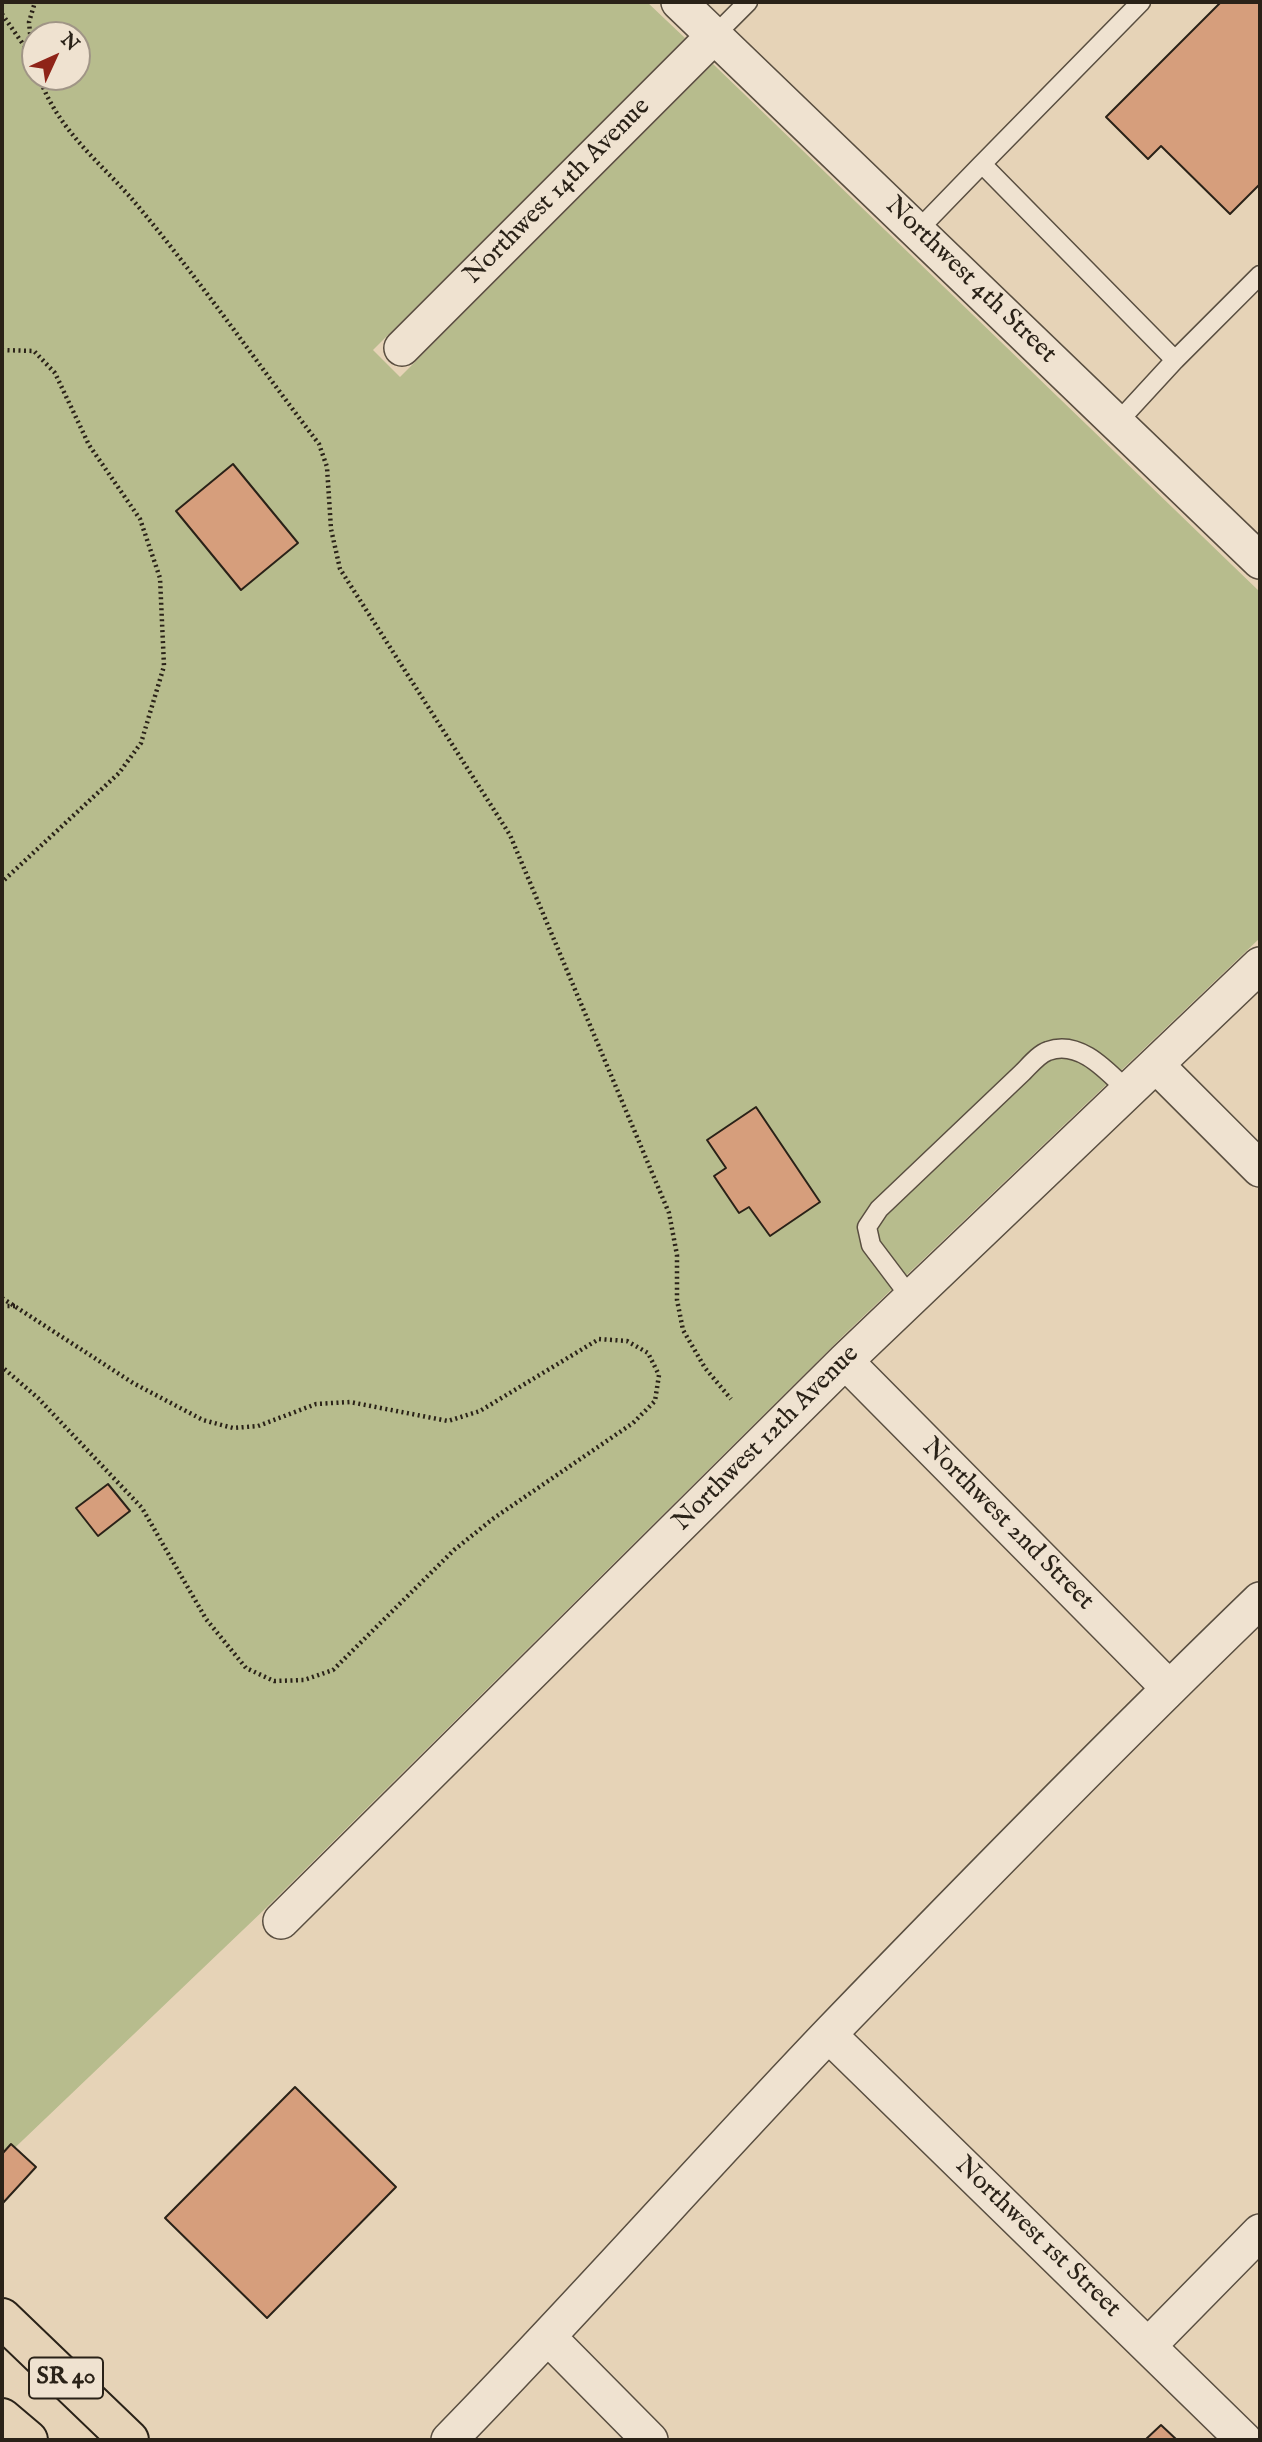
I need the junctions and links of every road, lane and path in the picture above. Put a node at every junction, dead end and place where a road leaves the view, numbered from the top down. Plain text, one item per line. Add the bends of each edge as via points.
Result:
1 (36, 2) edge
2 (679, 2) edge
3 (748, 2) edge
4 (1141, 2) edge
5 (2, 14) edge
6 (29, 21) edge
7 (715, 35) junction
8 (21, 41) edge
9 (44, 91) edge
10 (982, 164) junction
11 (918, 230) junction
12 (1260, 275) edge
13 (402, 348) dead end
14 (2, 350) edge
15 (1175, 360) junction
16 (1117, 423) junction
17 (1260, 561) edge
18 (2, 881) edge
19 (1260, 965) edge
20 (1156, 1065) junction
21 (1128, 1091) junction
22 (1260, 1169) edge
23 (2, 1298) edge
24 (911, 1298) junction
25 (2, 1306) edge
26 (15, 1306) junction
27 (845, 1361) junction
28 (2, 1367) edge
29 (731, 1399) dead end
30 (1260, 1600) edge
31 (1169, 1688) junction
32 (281, 1921) dead end
33 (829, 2035) junction
34 (1260, 2232) edge
35 (2, 2318) edge
36 (550, 2338) junction
37 (1147, 2346) junction
38 (2, 2418) edge
39 (28, 2440) edge
40 (129, 2440) edge
41 (449, 2440) edge
42 (650, 2440) edge
43 (1244, 2440) edge

1 - 6 path
2 - 7 street, Northwest 4th Street
3 - 7 lane
4 - 10 lane
5 - 8 path
7 - 11 street, Northwest 4th Street
7 - 13 street, Northwest 14th Avenue
9 - 29 path via 76,143 141,209 319,444 327,467 331,529 340,569 510,835 669,1213 682,1329 705,1368
10 - 11 lane
10 - 15 lane
11 - 16 street, Northwest 4th Street
12 - 15 lane
14 - 18 path via 34,351 55,373 89,445 140,519 160,578 164,666 141,743 119,773
15 - 16 lane
16 - 17 street, Northwest 4th Street
19 - 20 street, Northwest 12th Avenue
20 - 21 street, Northwest 12th Avenue
20 - 22 street
21 - 24 street, Northwest 12th Avenue
21 - 24 lane via 1089,1057 1066,1048 1047,1051 1013,1081 879,1209 867,1227 872,1245
23 - 26 path
24 - 27 street, Northwest 12th Avenue
25 - 26 path
26 - 28 path via 133,1383 203,1420 233,1428 258,1426 316,1404 350,1402 449,1421 480,1411 599,1339 628,1341 648,1353 659,1375 655,1401 633,1423 454,1549 333,1670 304,1681 274,1681 246,1668 206,1619 142,1508 38,1398
27 - 31 street, Northwest 2nd Street
27 - 32 street, Northwest 12th Avenue
30 - 31 street
31 - 33 street
33 - 36 street
33 - 37 street, Northwest 1st Street
34 - 37 street
35 - 40 main road, SR 40
36 - 41 street
36 - 42 street
37 - 43 street, Northwest 1st Street
38 - 39 main road

